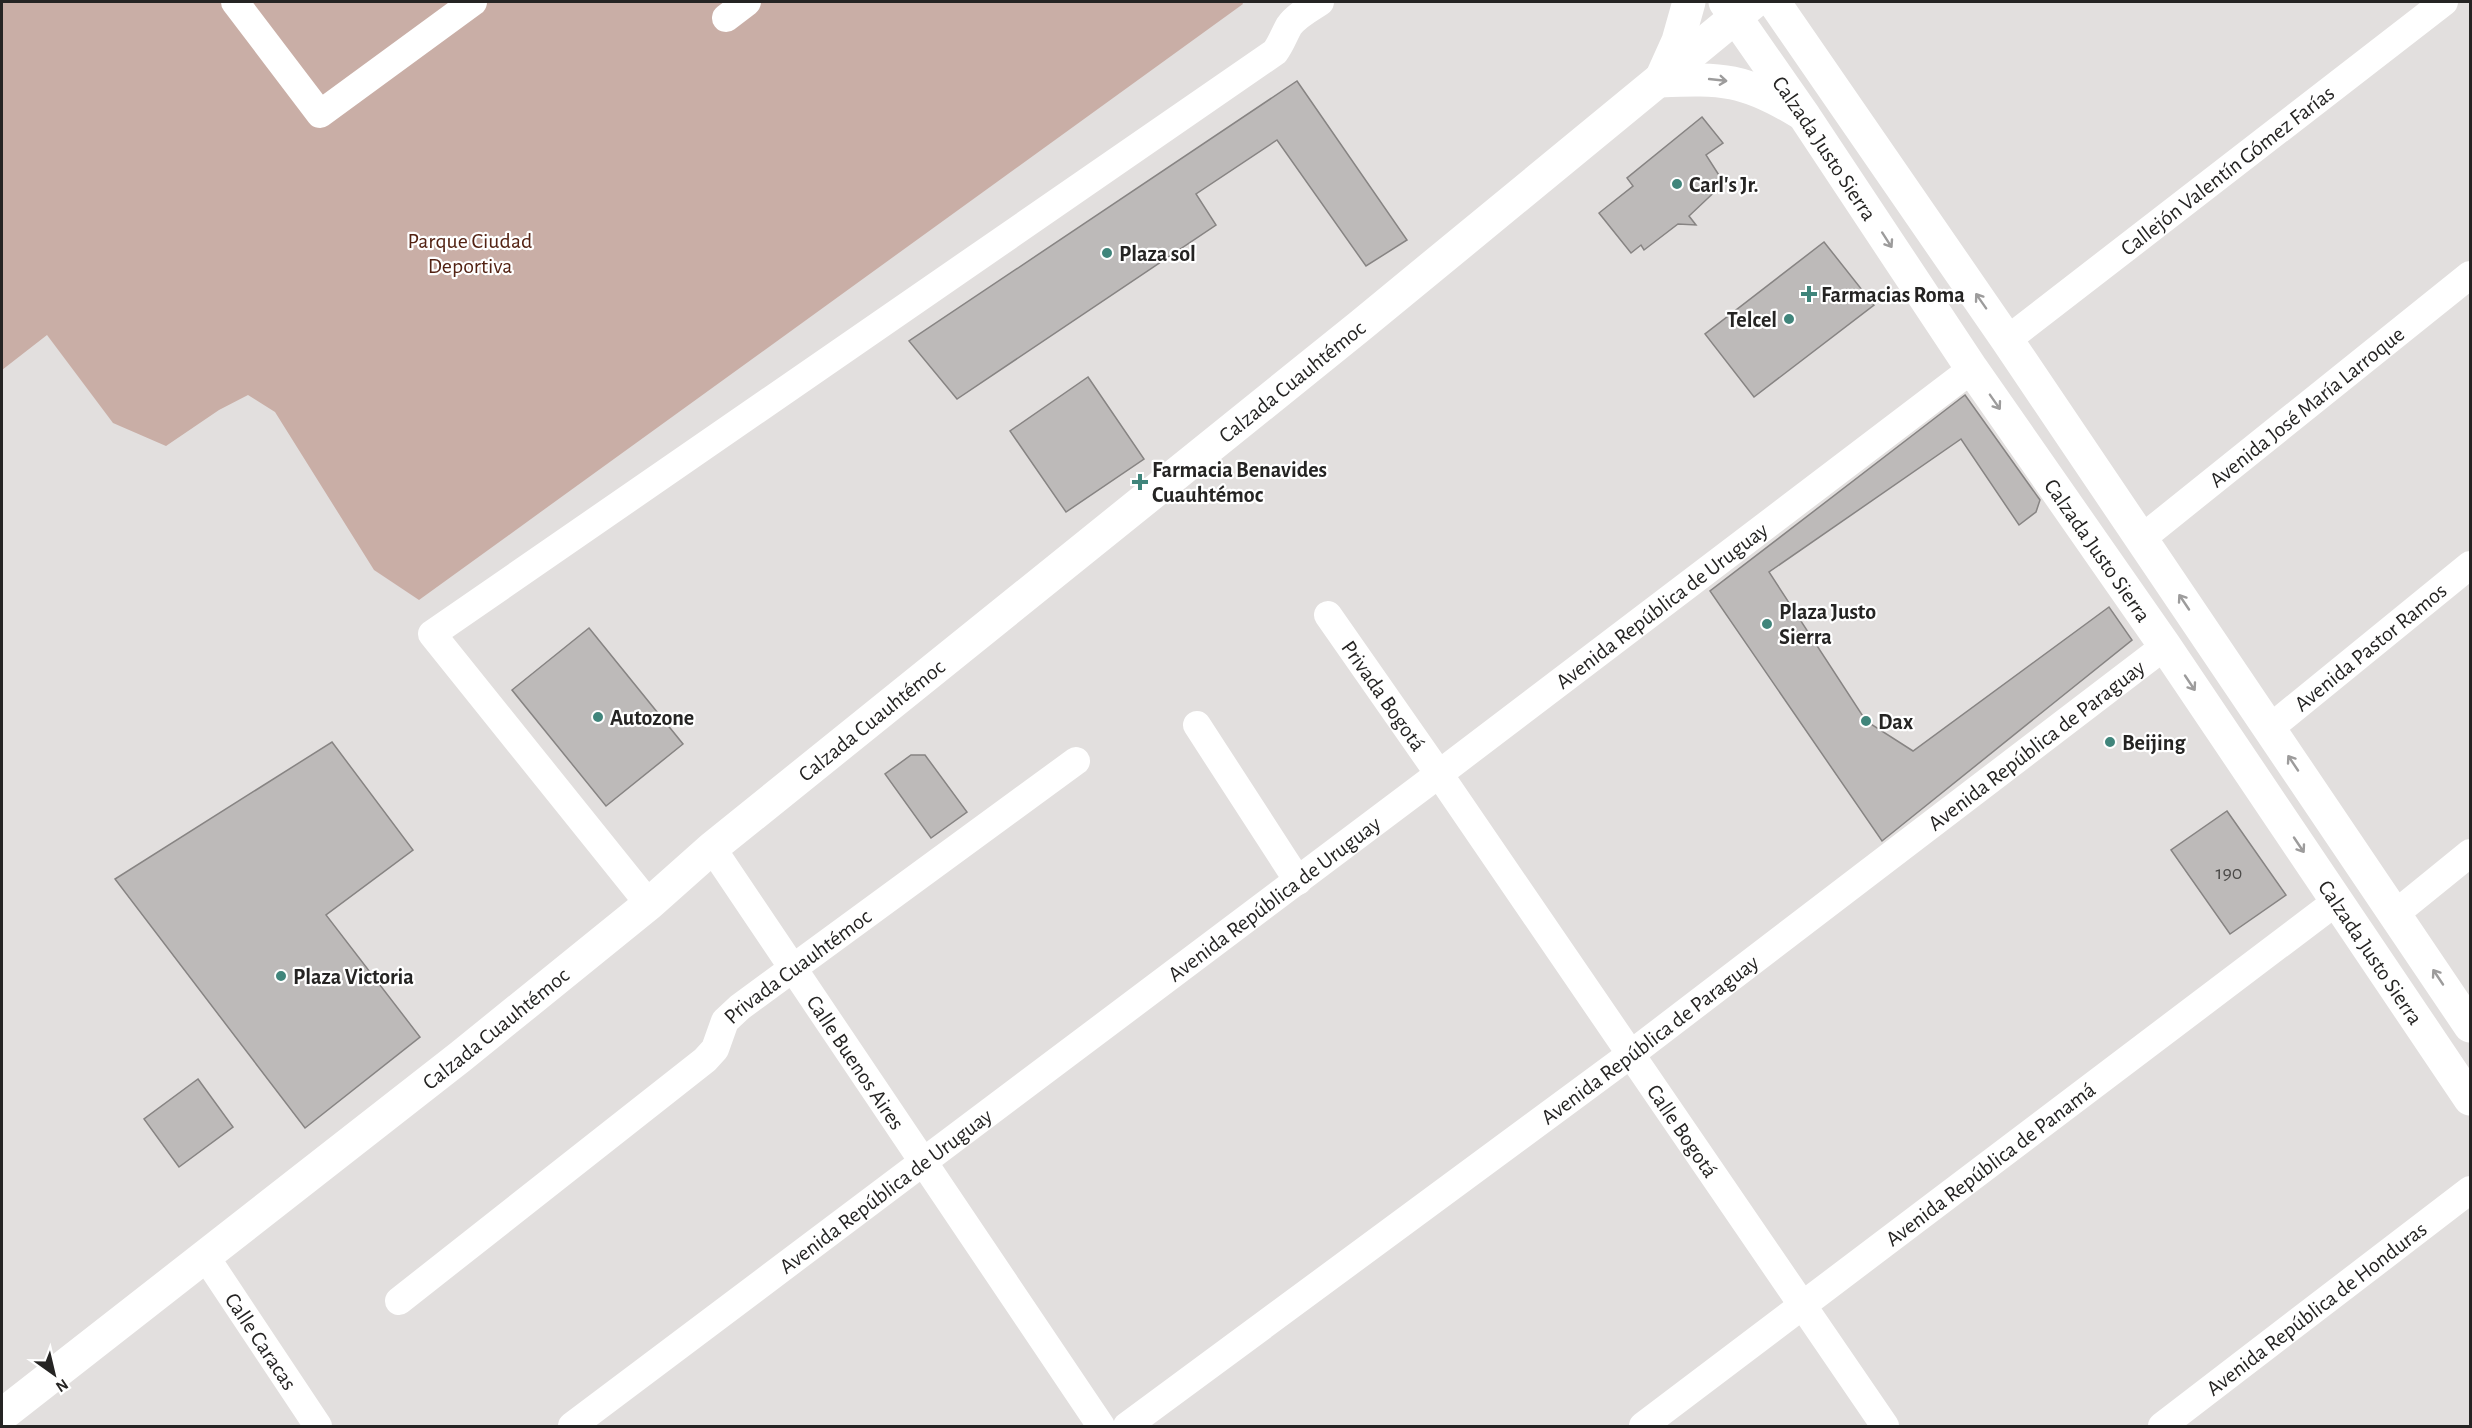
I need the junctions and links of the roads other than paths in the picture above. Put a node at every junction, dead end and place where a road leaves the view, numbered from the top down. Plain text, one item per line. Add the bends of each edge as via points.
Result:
1 (235, 2) edge
2 (473, 2) edge
3 (1320, 2) edge
4 (1689, 2) edge
5 (1774, 2) edge
6 (2445, 2) edge
7 (1738, 7) edge
8 (1660, 81) junction
9 (1805, 117) junction
10 (2470, 275) edge
11 (2007, 340) junction
12 (1972, 369) junction
13 (2077, 445) junction
14 (2141, 539) junction
15 (2470, 565) edge
16 (1328, 615) dead end
17 (2166, 646) junction
18 (1197, 725) dead end
19 (2270, 728) junction
20 (1076, 761) dead end
21 (1439, 774) junction
22 (712, 848) junction
23 (2470, 853) edge
24 (1298, 881) junction
25 (2337, 901) junction
26 (649, 904) junction
27 (2395, 914) junction
28 (792, 969) junction
29 (2470, 1026) edge
30 (1630, 1054) junction
31 (2470, 1099) edge
32 (922, 1164) junction
33 (2470, 1190) edge
34 (204, 1256) junction
35 (399, 1301) dead end
36 (1802, 1305) junction
37 (2, 1415) edge
38 (318, 1426) edge
39 (572, 1426) edge
40 (1101, 1426) edge
41 (1127, 1426) edge
42 (1643, 1426) edge
43 (1885, 1426) edge
44 (2162, 1426) edge

1 - 2 street via 320,114
3 - 26 street via 1290,26 1275,52 432,634
4 - 8 main road via 1678,41
11 -> 5 main road, Calzada Justo Sierra
6 - 11 street, Callejón Valentín Gómez Farías
7 - 8 main road, Calzada Cuauhtémoc
7 - 9 main road, Calzada Justo Sierra
8 -> 9 main road via 1702,79 1745,85
8 - 22 main road, Calzada Cuauhtémoc
9 -> 12 main road, Calzada Justo Sierra
10 - 14 street, Avenida José María Larroque
11 - 13 main road, Calzada Justo Sierra
12 - 13 main road via 1995,364 2005,369 2056,442
12 -> 17 main road, Calzada Justo Sierra
12 - 21 street, Avenida República de Uruguay
13 - 14 main road, Calzada Justo Sierra
19 -> 14 main road, Calzada Justo Sierra
15 - 19 street, Avenida Pastor Ramos
16 - 21 street, Privada Bogotá
17 -> 25 main road, Calzada Justo Sierra
17 - 30 street, Avenida República de Paraguay
18 - 24 street
27 -> 19 main road, Calzada Justo Sierra
20 - 28 street, Privada Cuauhtémoc
21 - 24 street, Avenida República de Uruguay
21 - 30 street, Calle Bogotá
22 - 26 main road, Calzada Cuauhtémoc
22 - 28 street, Calle Buenos Aires
23 - 27 street
24 - 32 street, Avenida República de Uruguay
25 - 27 main road via 2375,919
25 - 31 main road, Calzada Justo Sierra
25 - 36 street, Avenida República de Panamá
26 - 34 main road, Calzada Cuauhtémoc
29 -> 27 main road, Calzada Justo Sierra
28 - 32 street, Calle Buenos Aires
28 - 35 street, Privada Cuauhtémoc via 725,1021 715,1049 705,1060
30 - 36 street, Calle Bogotá
30 - 41 street, Avenida República de Paraguay
32 - 39 street, Avenida República de Uruguay
32 - 40 street, Calle Buenos Aires
33 - 44 street, Avenida República de Honduras
34 - 37 main road, Calzada Cuauhtémoc
34 - 38 street, Calle Caracas
36 - 42 street, Avenida República de Panamá
36 - 43 street, Calle Bogotá

